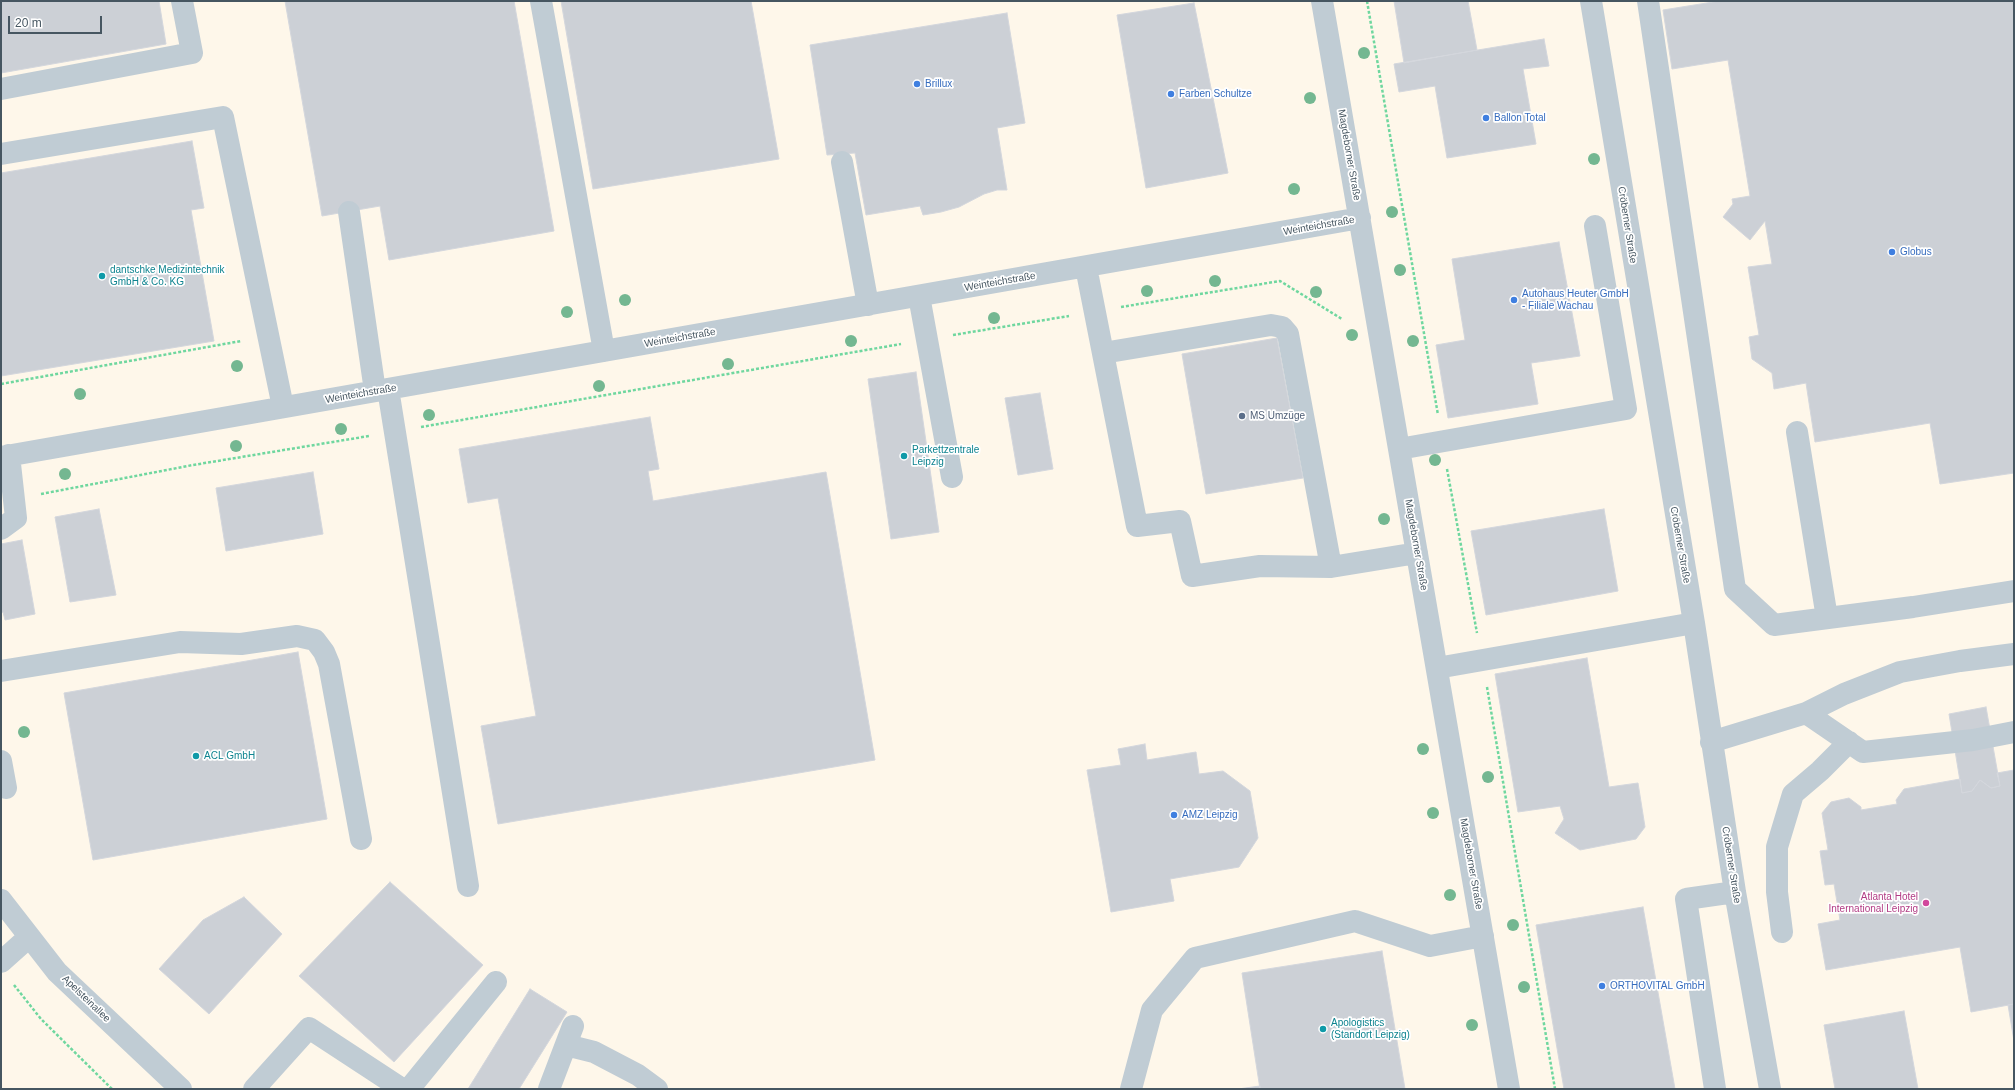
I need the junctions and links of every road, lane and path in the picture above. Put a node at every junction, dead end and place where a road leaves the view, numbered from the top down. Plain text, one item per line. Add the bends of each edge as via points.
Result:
1 (182, 1) edge
2 (541, 1) edge
3 (1322, 1) edge
4 (1367, 1) edge
5 (1591, 1) edge
6 (1648, 1) edge
7 (1, 89) edge
8 (1, 154) edge
9 (842, 162) dead end
10 (349, 212) dead end
11 (1360, 218) junction
12 (1595, 226) dead end
13 (1086, 267) junction
14 (919, 296) junction
15 (868, 305) junction
16 (1095, 312) junction
17 (1342, 319) dead end
18 (268, 336) junction
19 (927, 339) junction
20 (604, 351) junction
21 (1103, 353) junction
22 (1, 384) edge
23 (381, 390) junction
24 (282, 407) junction
25 (395, 432) junction
26 (1797, 432) dead end
27 (1442, 442) junction
28 (1399, 449) junction
29 (5, 456) edge
30 (952, 478) dead end
31 (14, 499) junction
32 (1, 529) edge
33 (1417, 553) junction
34 (1331, 567) junction
35 (2014, 591) edge
36 (1827, 618) junction
37 (1694, 623) junction
38 (2014, 654) edge
39 (1482, 660) junction
40 (1437, 668) junction
41 (1, 671) edge
42 (1806, 713) junction
43 (2014, 732) edge
44 (1711, 742) junction
45 (1849, 742) junction
46 (1, 761) edge
47 (6, 788) dead end
48 (361, 839) dead end
49 (468, 886) dead end
50 (1735, 892) junction
51 (1, 900) edge
52 (1782, 932) dead end
53 (1483, 936) junction
54 (29, 937) junction
55 (1, 962) edge
56 (12, 982) dead end
57 (496, 982) dead end
58 (112, 1089) edge
59 (181, 1089) edge
60 (254, 1089) edge
61 (402, 1089) edge
62 (409, 1089) edge
63 (549, 1089) edge
64 (657, 1089) edge
65 (1130, 1089) edge
66 (1509, 1089) edge
67 (1555, 1089) edge
68 (1715, 1089) edge
69 (1770, 1089) edge

1 - 7 street via 192,53
2 - 20 street
3 - 11 street, Magdeborner Straße
4 - 27 path
5 - 37 street, Cröberner Straße
6 - 36 street via 1735,589 1774,625
8 - 18 street via 223,116
9 - 15 street
10 - 23 street
11 - 13 street, Weinteichstraße
11 - 28 street, Magdeborner Straße
12 - 27 street via 1626,409
13 - 14 street, Weinteichstraße
13 - 16 street
14 - 15 street, Weinteichstraße
14 - 19 street
15 - 20 street, Weinteichstraße
16 - 17 path via 1280,281
16 - 19 path
16 - 21 street
18 - 22 path
18 - 24 street
19 - 25 path
19 - 30 street
20 - 23 street, Weinteichstraße
21 - 34 street via 1136,526 1180,521 1192,576 1260,566
21 - 34 street via 1271,325 1282,327 1288,334
23 - 24 street, Weinteichstraße
23 - 25 street
24 - 29 street, Weinteichstraße
25 - 31 path via 193,465
25 - 49 street
26 - 36 street
27 - 28 street
27 - 39 path
28 - 33 street, Magdeborner Straße
29 - 31 street
31 - 32 street via 16,518
33 - 34 street
33 - 40 street, Magdeborner Straße
35 - 36 street
37 - 39 street
37 - 44 street, Cröberner Straße
38 - 42 street via 1900,672 1844,694
39 - 40 street
39 - 67 path
40 - 53 street, Magdeborner Straße
41 - 48 street via 180,642 241,644 297,636 315,640 329,664
42 - 44 street
42 - 45 street
43 - 45 street via 1973,740 1863,752
44 - 50 street, Cröberner Straße
45 - 52 street via 1793,794 1778,847 1777,892
46 - 47 street
50 - 68 street via 1686,899
50 - 69 street, Cröberner Straße
51 - 54 street, Apelsteinallee
53 - 65 street via 1430,946 1355,921 1195,958 1152,1010
53 - 66 street, Magdeborner Straße
54 - 55 street
54 - 59 street, Apelsteinallee via 57,972
56 - 58 path via 41,1020
57 - 62 street
60 - 61 street via 309,1028
63 - 64 street via 570,1036 638,1075

